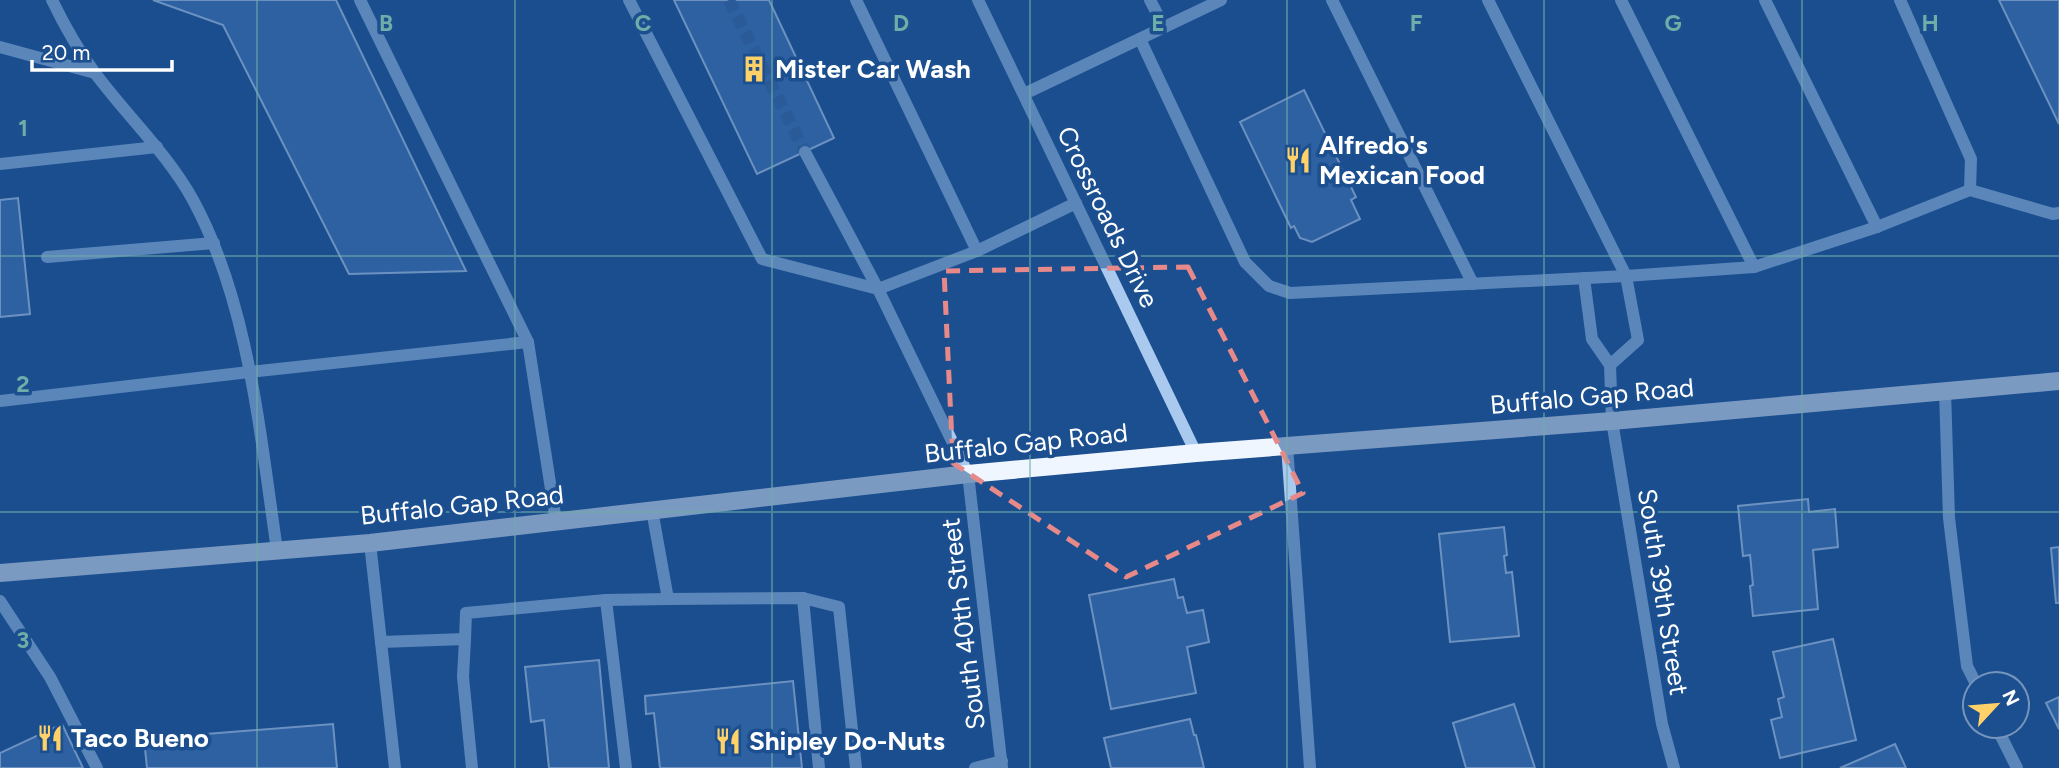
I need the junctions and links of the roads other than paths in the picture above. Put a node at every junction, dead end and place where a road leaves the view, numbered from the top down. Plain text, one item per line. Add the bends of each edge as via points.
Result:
1 (51, 0) edge
2 (360, 0) edge
3 (629, 0) edge
4 (856, 0) edge
5 (978, 0) edge
6 (1150, 0) edge
7 (1221, 0) edge
8 (1332, 0) edge
9 (1488, 0) edge
10 (1621, 0) edge
11 (1765, 0) edge
12 (1900, 0) edge
13 (1164, 27) junction
14 (1140, 39) junction
15 (0, 47) edge
16 (95, 73) junction
17 (1024, 94) junction
18 (157, 147) junction
19 (805, 152) tunnel mouth
20 (0, 164) edge
21 (1970, 190) junction
22 (1076, 203) junction
23 (2059, 213) edge
24 (1877, 227) junction
25 (214, 243) junction
26 (976, 251) junction
27 (47, 257) dead end
28 (1754, 267) junction
29 (1626, 276) junction
30 (1584, 278) junction
31 (1473, 284) junction
32 (878, 289) junction
33 (528, 342) junction
34 (1610, 365) junction
35 (249, 372) junction
36 (2059, 381) edge
37 (1945, 391) junction
38 (0, 401) edge
39 (1612, 421) junction
40 (1287, 446) junction
41 (1196, 453) junction
42 (968, 474) junction
43 (652, 510) junction
44 (556, 521) junction
45 (370, 543) junction
46 (277, 550) junction
47 (0, 573) edge
48 (803, 598) junction
49 (668, 599) junction
50 (606, 600) junction
51 (0, 601) edge
52 (466, 639) junction
53 (381, 642) junction
54 (1969, 670) edge
55 (2003, 740) edge
56 (1002, 765) edge
57 (97, 768) edge
58 (395, 768) edge
59 (472, 768) edge
60 (626, 768) edge
61 (819, 768) edge
62 (856, 768) edge
63 (975, 768) edge
64 (1310, 768) edge
65 (1674, 768) edge
66 (2017, 768) edge

1 - 16 street
2 - 33 street
3 - 32 street via 762,259
4 - 26 street
5 - 17 street, Crossroads Drive
6 - 13 street
7 - 13 street
8 - 31 street
9 - 29 street
10 - 28 street
11 - 24 street
12 - 21 street via 1970,159
13 - 14 street
14 - 17 street
14 - 31 street via 1245,262 1269,286 1290,293
15 - 16 street
16 - 18 street
17 - 22 street, Crossroads Drive
18 - 20 street
18 - 25 street via 192,198
19 - 32 street, South 40th Street
21 - 23 street
21 - 24 street
22 - 26 street
22 - 41 street, Crossroads Drive
24 - 28 street
25 - 27 street
25 - 35 street
26 - 32 street
28 - 29 street
29 - 30 street
29 - 34 street via 1638,340
30 - 31 street
30 - 34 street via 1592,339
32 - 42 street, South 40th Street
33 - 35 street
33 - 44 street
34 - 39 street, South 39th Street
35 - 38 street
35 - 46 street
36 - 37 main road, Buffalo Gap Road
37 - 39 main road, Buffalo Gap Road
37 - 54 street via 1949,518
39 - 40 main road, Buffalo Gap Road
39 - 65 street, South 39th Street via 1662,724
40 - 41 main road, Buffalo Gap Road
40 - 64 street
41 - 42 main road, Buffalo Gap Road
42 - 43 main road, Buffalo Gap Road
42 - 56 street, South 40th Street
43 - 44 main road, Buffalo Gap Road
43 - 49 street
44 - 45 main road, Buffalo Gap Road
45 - 46 main road, Buffalo Gap Road
45 - 53 street
46 - 47 main road, Buffalo Gap Road
48 - 49 street
48 - 61 street
48 - 62 street via 839,607
49 - 50 street
50 - 52 street via 466,613
50 - 60 street
51 - 57 street via 50,677
52 - 53 street
52 - 59 street via 463,677
53 - 58 street
55 - 66 street
56 - 63 street

